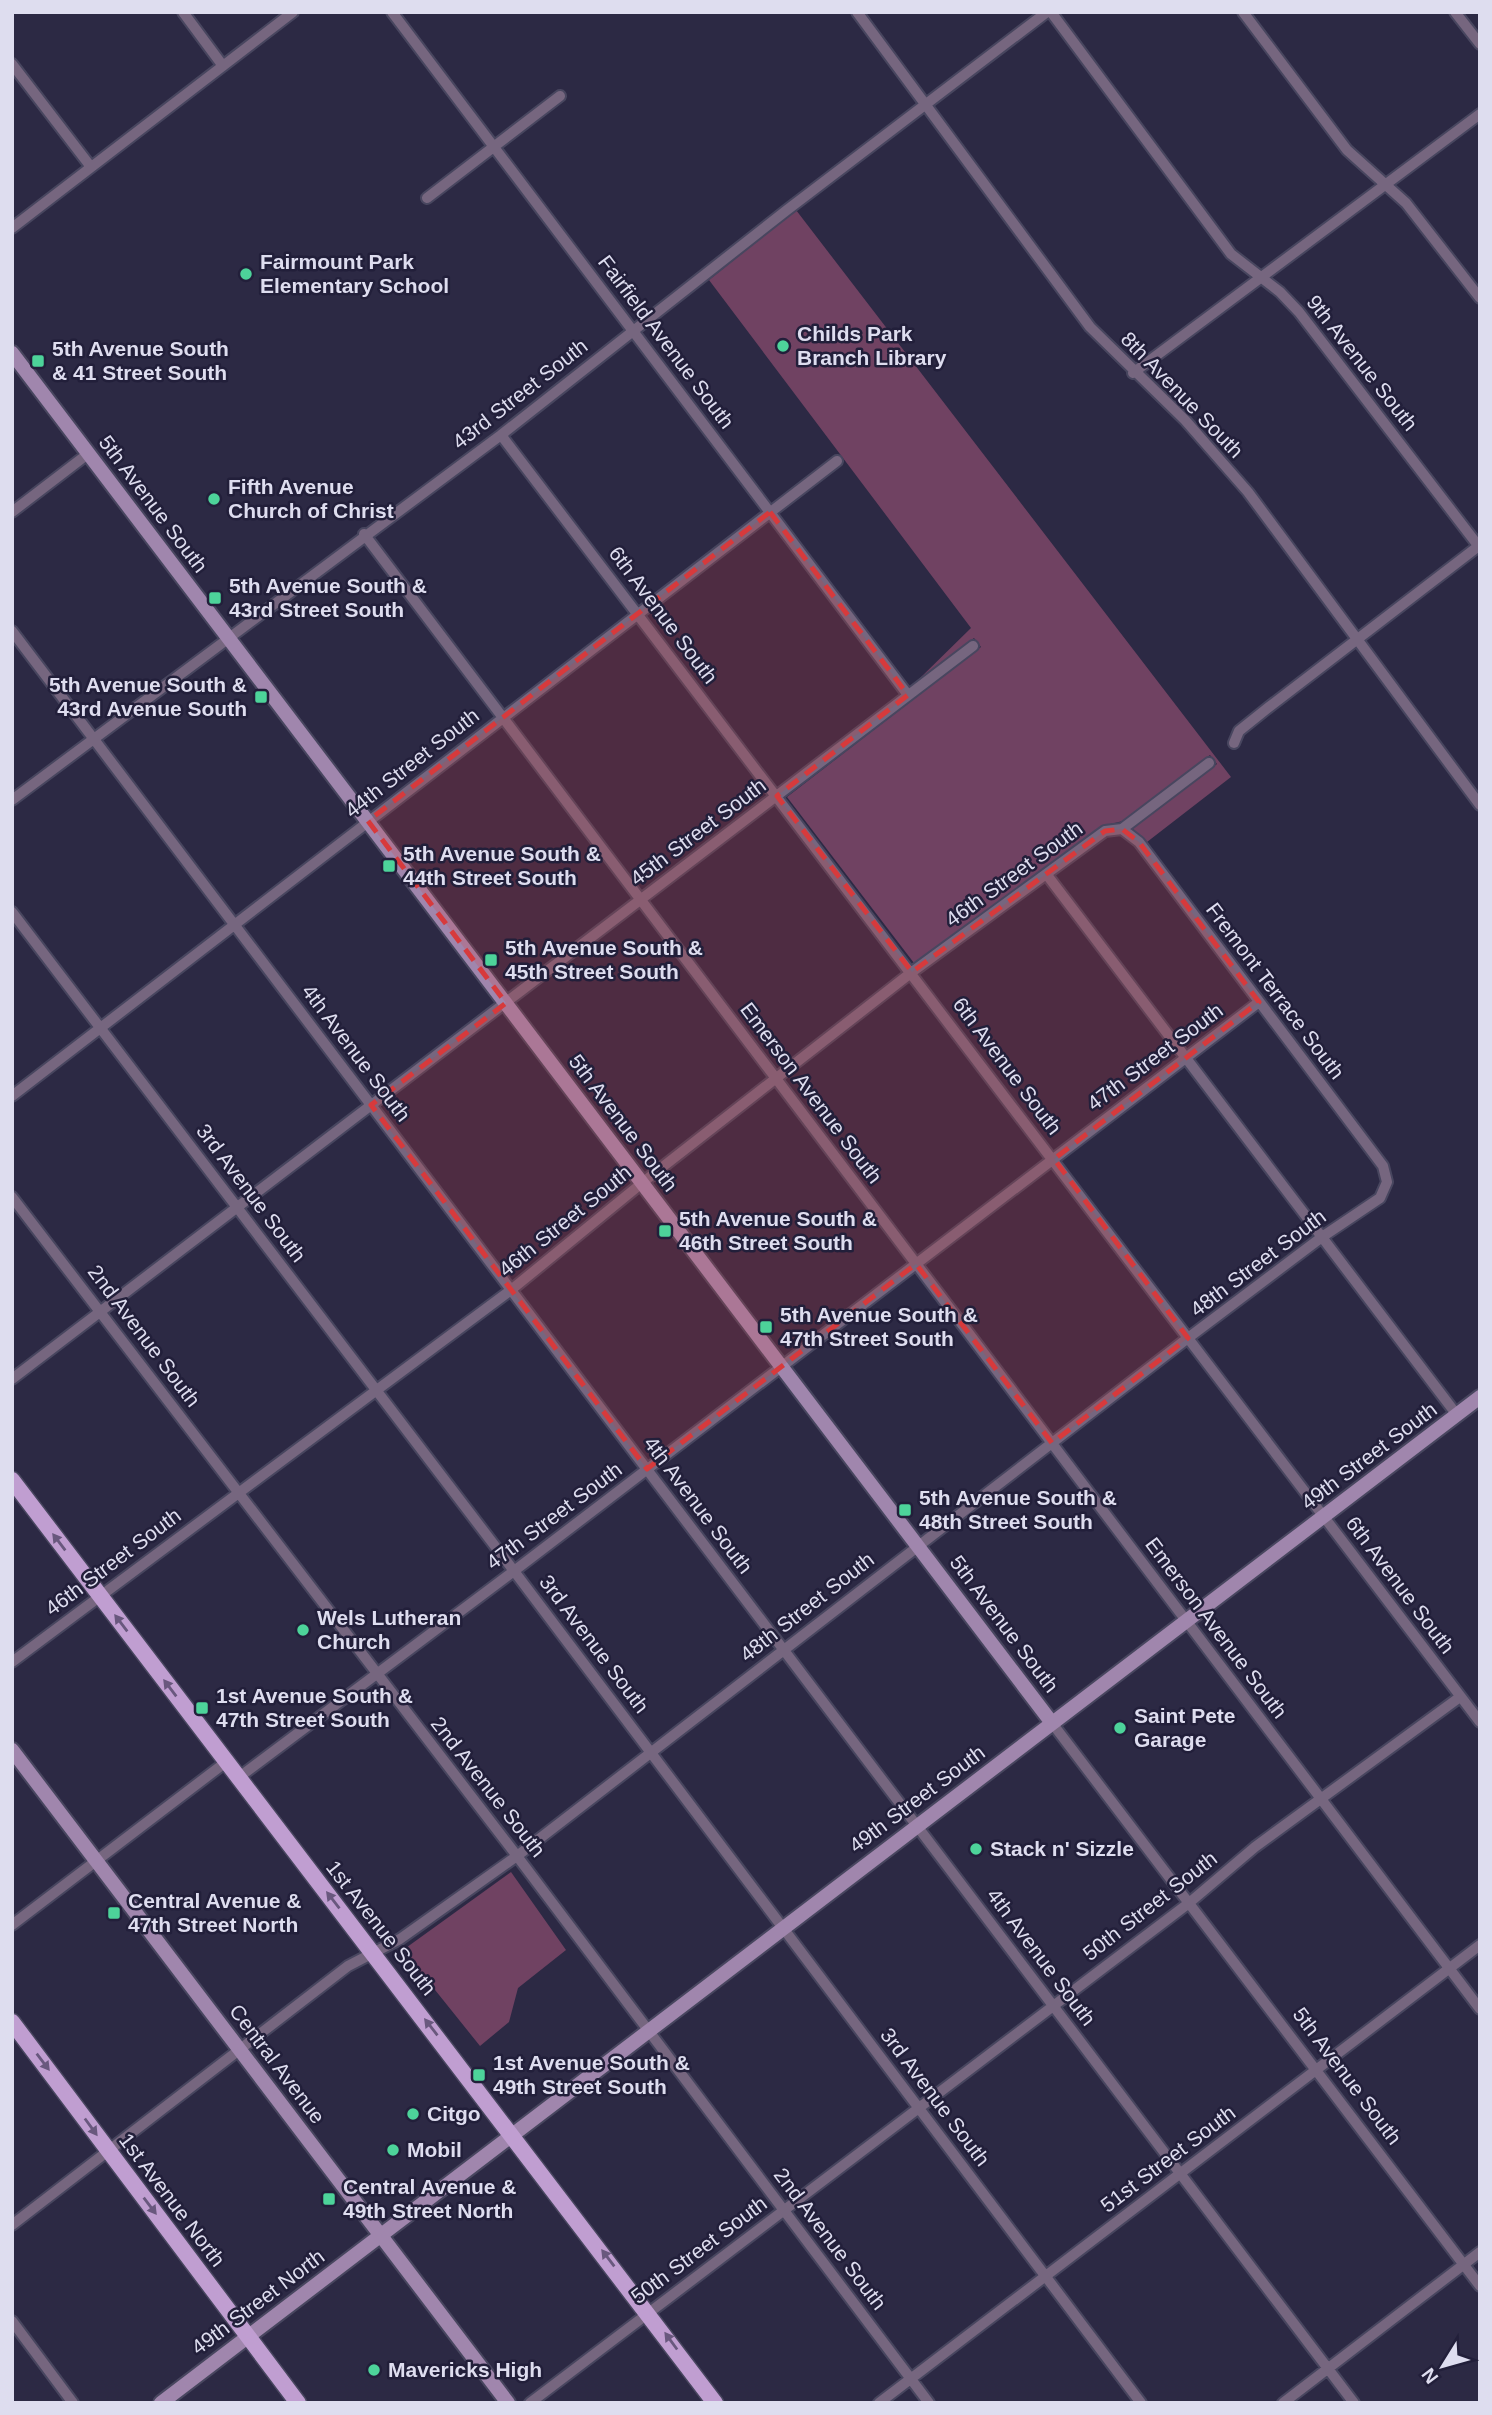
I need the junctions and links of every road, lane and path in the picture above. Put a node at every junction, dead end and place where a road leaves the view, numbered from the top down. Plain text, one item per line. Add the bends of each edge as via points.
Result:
1 (183, 12) edge
2 (293, 12) edge
3 (393, 12) edge
4 (856, 12) edge
5 (1049, 12) edge
6 (1243, 12) edge
7 (1455, 12) edge
8 (1480, 44) edge
9 (12, 64) edge
10 (223, 66) junction
11 (560, 96) dead end
12 (925, 104) junction
13 (1480, 114) edge
14 (494, 146) junction
15 (91, 167) junction
16 (1385, 184) junction
17 (427, 198) dead end
18 (12, 228) edge
19 (1259, 278) junction
20 (1480, 298) edge
21 (633, 331) junction
22 (12, 353) edge
23 (1133, 373) junction
24 (501, 435) junction
25 (89, 453) junction
26 (837, 461) dead end
27 (12, 512) edge
28 (770, 512) junction
29 (364, 534) junction
30 (1479, 546) edge
31 (638, 614) junction
32 (12, 631) edge
33 (230, 639) junction
34 (1357, 639) junction
35 (973, 646) dead end
36 (908, 695) junction
37 (503, 718) junction
38 (95, 739) junction
39 (1234, 743) dead end
40 (1209, 764) dead end
41 (776, 796) junction
42 (12, 800) edge
43 (1480, 805) edge
44 (368, 821) junction
45 (1122, 829) junction
46 (1047, 875) junction
47 (640, 900) junction
48 (12, 912) edge
49 (235, 924) junction
50 (912, 972) junction
51 (1259, 1002) junction
52 (506, 1003) junction
53 (101, 1027) junction
54 (1186, 1058) junction
55 (775, 1078) junction
56 (12, 1096) edge
57 (372, 1105) junction
58 (1054, 1159) junction
59 (1387, 1182) joint
60 (642, 1183) junction
61 (12, 1197) edge
62 (238, 1207) junction
63 (1322, 1237) junction
64 (916, 1264) junction
65 (511, 1290) junction
66 (101, 1311) junction
67 (1188, 1338) junction
68 (782, 1366) junction
69 (12, 1379) edge
70 (376, 1390) junction
71 (1480, 1398) edge
72 (1457, 1415) junction
73 (1052, 1443) junction
74 (647, 1469) junction
75 (12, 1480) edge
76 (239, 1492) junction
77 (1324, 1516) junction
78 (918, 1546) junction
79 (514, 1571) junction
80 (100, 1597) junction
81 (1187, 1622) junction
82 (784, 1650) junction
83 (12, 1662) edge
84 (375, 1674) junction
85 (1460, 1697) junction
86 (1480, 1722) edge
87 (1052, 1723) junction
88 (12, 1750) edge
89 (651, 1752) junction
90 (226, 1762) junction
91 (238, 1777) junction
92 (1322, 1797) junction
93 (917, 1826) junction
94 (517, 1856) junction
95 (96, 1861) junction
96 (1189, 1903) junction
97 (12, 1925) edge
98 (783, 1928) junction
99 (1480, 1945) edge
100 (375, 1954) junction
101 (1449, 1969) junction
102 (1053, 2006) junction
103 (1480, 2009) edge
104 (12, 2022) edge
105 (649, 2031) junction
106 (240, 2050) junction
107 (1316, 2070) junction
108 (919, 2108) junction
109 (513, 2134) junction
110 (109, 2151) junction
111 (1180, 2173) junction
112 (784, 2210) junction
113 (12, 2225) edge
114 (380, 2235) junction
115 (1480, 2252) edge
116 (1464, 2265) junction
117 (1045, 2276) junction
118 (1480, 2286) edge
119 (649, 2312) junction
120 (12, 2321) edge
121 (248, 2336) junction
122 (1328, 2368) junction
123 (911, 2379) junction
124 (73, 2403) edge
125 (161, 2403) edge
126 (298, 2403) edge
127 (508, 2403) edge
128 (530, 2403) edge
129 (715, 2403) edge
130 (879, 2403) edge
131 (929, 2403) edge
132 (1141, 2403) edge
133 (1283, 2403) edge
134 (1354, 2403) edge

1 - 10 street
2 - 10 street
3 - 14 street, Fairfield Avenue South
4 - 12 street, 8th Avenue South
5 - 12 street, 43rd Street South
5 - 19 street, 9th Avenue South via 1231,254
6 - 16 street via 1347,150
7 - 8 street
9 - 15 street
10 - 15 street
11 - 14 street
12 - 21 street, 43rd Street South
12 - 23 street, 8th Avenue South via 1090,327
13 - 16 street
14 - 17 street
14 - 21 street, Fairfield Avenue South
15 - 18 street
16 - 19 street
16 - 20 street via 1406,203
19 - 23 street
19 - 30 street, 9th Avenue South via 1299,312
21 - 24 street, 43rd Street South
21 - 28 street, Fairfield Avenue South
22 - 25 main road, 5th Avenue South
23 - 34 street, 8th Avenue South via 1185,420 1248,492
24 - 29 street, 43rd Street South
24 - 31 street, 6th Avenue South
25 - 27 street
25 - 33 main road, 5th Avenue South
26 - 28 street, 44th Street South
28 - 31 street, 44th Street South
28 - 36 street, Fairfield Avenue South
29 - 33 street, 43rd Street South
29 - 37 street, Emerson Avenue South
30 - 34 street
31 - 37 street, 44th Street South
31 - 41 street, 6th Avenue South
32 - 38 street, 4th Avenue South
33 - 38 street, 43rd Street South
33 - 44 main road, 5th Avenue South
34 - 39 street via 1245,726
34 - 43 street, 8th Avenue South
35 - 36 street, 45th Street South
36 - 41 street, 45th Street South
37 - 44 street, 44th Street South
37 - 47 street, Emerson Avenue South
38 - 42 street, 43rd Street South
38 - 49 street, 4th Avenue South
40 - 45 street, 46th Street South
41 - 47 street, 45th Street South
41 - 50 street, 6th Avenue South
44 - 49 street, 44th Street South
44 - 52 main road, 5th Avenue South
45 - 46 street, 46th Street South via 1105,831
45 - 51 street, Fremont Terrace South via 1139,842
46 - 50 street, 46th Street South
46 - 54 street
47 - 52 street, 45th Street South
47 - 55 street, Emerson Avenue South
48 - 53 street, 3rd Avenue South
49 - 53 street, 44th Street South
49 - 57 street, 4th Avenue South
50 - 55 street, 46th Street South
50 - 58 street, 6th Avenue South
51 - 54 street, 47th Street South
51 - 59 street, Fremont Terrace South via 1383,1166
52 - 57 street, 45th Street South
52 - 60 main road, 5th Avenue South
53 - 56 street, 44th Street South
53 - 62 street, 3rd Avenue South
54 - 58 street, 47th Street South
54 - 63 street
55 - 60 street, 46th Street South
55 - 64 street, Emerson Avenue South
57 - 62 street, 45th Street South
57 - 65 street, 4th Avenue South
58 - 64 street, 47th Street South
58 - 67 street, 6th Avenue South
59 - 63 street, 48th Street South via 1380,1198
60 - 65 street, 46th Street South
60 - 68 main road, 5th Avenue South
61 - 66 street, 2nd Avenue South
62 - 66 street, 45th Street South
62 - 70 street, 3rd Avenue South
63 - 67 street, 48th Street South
63 - 72 street
64 - 68 street, 47th Street South
64 - 73 street, Emerson Avenue South
65 - 70 street, 46th Street South
65 - 74 street, 4th Avenue South
66 - 69 street, 45th Street South
66 - 76 street, 2nd Avenue South
67 - 73 street, 48th Street South
67 - 77 street, 6th Avenue South
68 - 74 street, 47th Street South
68 - 78 main road, 5th Avenue South
70 - 76 street, 46th Street South
70 - 79 street, 3rd Avenue South
71 - 72 main road, 49th Street South
72 - 77 main road, 49th Street South
73 - 78 street, 48th Street South
73 - 81 street, Emerson Avenue South
74 - 79 street, 47th Street South
74 - 82 street, 4th Avenue South
80 -> 75 main road, 1st Avenue South
76 - 80 street, 46th Street South
76 - 84 street, 2nd Avenue South
77 - 81 main road, 49th Street South
77 - 85 street, 6th Avenue South
78 - 82 street, 48th Street South
78 - 87 main road, 5th Avenue South
79 - 84 street, 47th Street South
79 - 89 street, 3rd Avenue South
80 - 83 street, 46th Street South
90 -> 80 main road, 1st Avenue South
81 - 87 main road, 49th Street South
81 - 92 street, Emerson Avenue South
82 - 89 street, 48th Street South
82 - 93 street, 4th Avenue South
84 - 91 street, 47th Street South
84 - 94 street, 2nd Avenue South
85 - 86 street, 6th Avenue South
85 - 92 street, 50th Street South
87 - 93 main road, 49th Street South
87 - 96 street, 5th Avenue South
88 - 95 main road, Central Avenue
89 - 94 street, 48th Street South
89 - 98 street, 3rd Avenue South
90 - 91 main road, 1st Avenue South
90 - 95 street
100 -> 91 main road, 1st Avenue South
92 - 96 street, 50th Street South
92 - 101 street, Emerson Avenue South
93 - 98 main road, 49th Street South
93 - 102 street, 4th Avenue South
94 - 100 street, 48th Street South
94 - 105 street, 2nd Avenue South
95 - 97 street
95 - 106 main road, Central Avenue
96 - 102 street, 50th Street South
96 - 107 street, 5th Avenue South
98 - 105 main road, 49th Street South
98 - 108 street, 3rd Avenue South
99 - 101 street, 51st Street South
100 - 106 street, 48th Street South via 348,1966
109 -> 100 main road, 1st Avenue South
101 - 103 street, Emerson Avenue South
101 - 107 street, 51st Street South
102 - 108 street, 50th Street South
102 - 111 street, 4th Avenue South
104 -> 110 main road, 1st Avenue North
105 - 109 main road, 49th Street South
105 - 112 street, 2nd Avenue South
106 - 110 street, 48th Street South
106 - 114 main road, Central Avenue
107 - 111 street, 51st Street South
107 - 116 street, 5th Avenue South
108 - 112 street, 50th Street South
108 - 117 street, 3rd Avenue South
109 - 114 main road, 49th Street South
119 -> 109 main road, 1st Avenue South
110 - 113 street, 48th Street South
110 -> 121 main road, 1st Avenue North
111 - 117 street, 51st Street South
111 - 122 street, 4th Avenue South
112 - 119 street, 50th Street South
112 - 123 street, 2nd Avenue South
114 - 121 main road, 49th Street North
114 - 127 main road, Central Avenue
115 - 116 street
116 - 118 street, 5th Avenue South
116 - 122 street
117 - 123 street, 51st Street South
117 - 132 street, 3rd Avenue South
119 - 128 street, 50th Street South
129 -> 119 main road, 1st Avenue South
120 - 124 street
121 - 125 main road, 49th Street North
121 - 126 main road, 1st Avenue North
122 - 133 street
122 - 134 street, 4th Avenue South
123 - 130 street, 51st Street South
123 - 131 street, 2nd Avenue South

